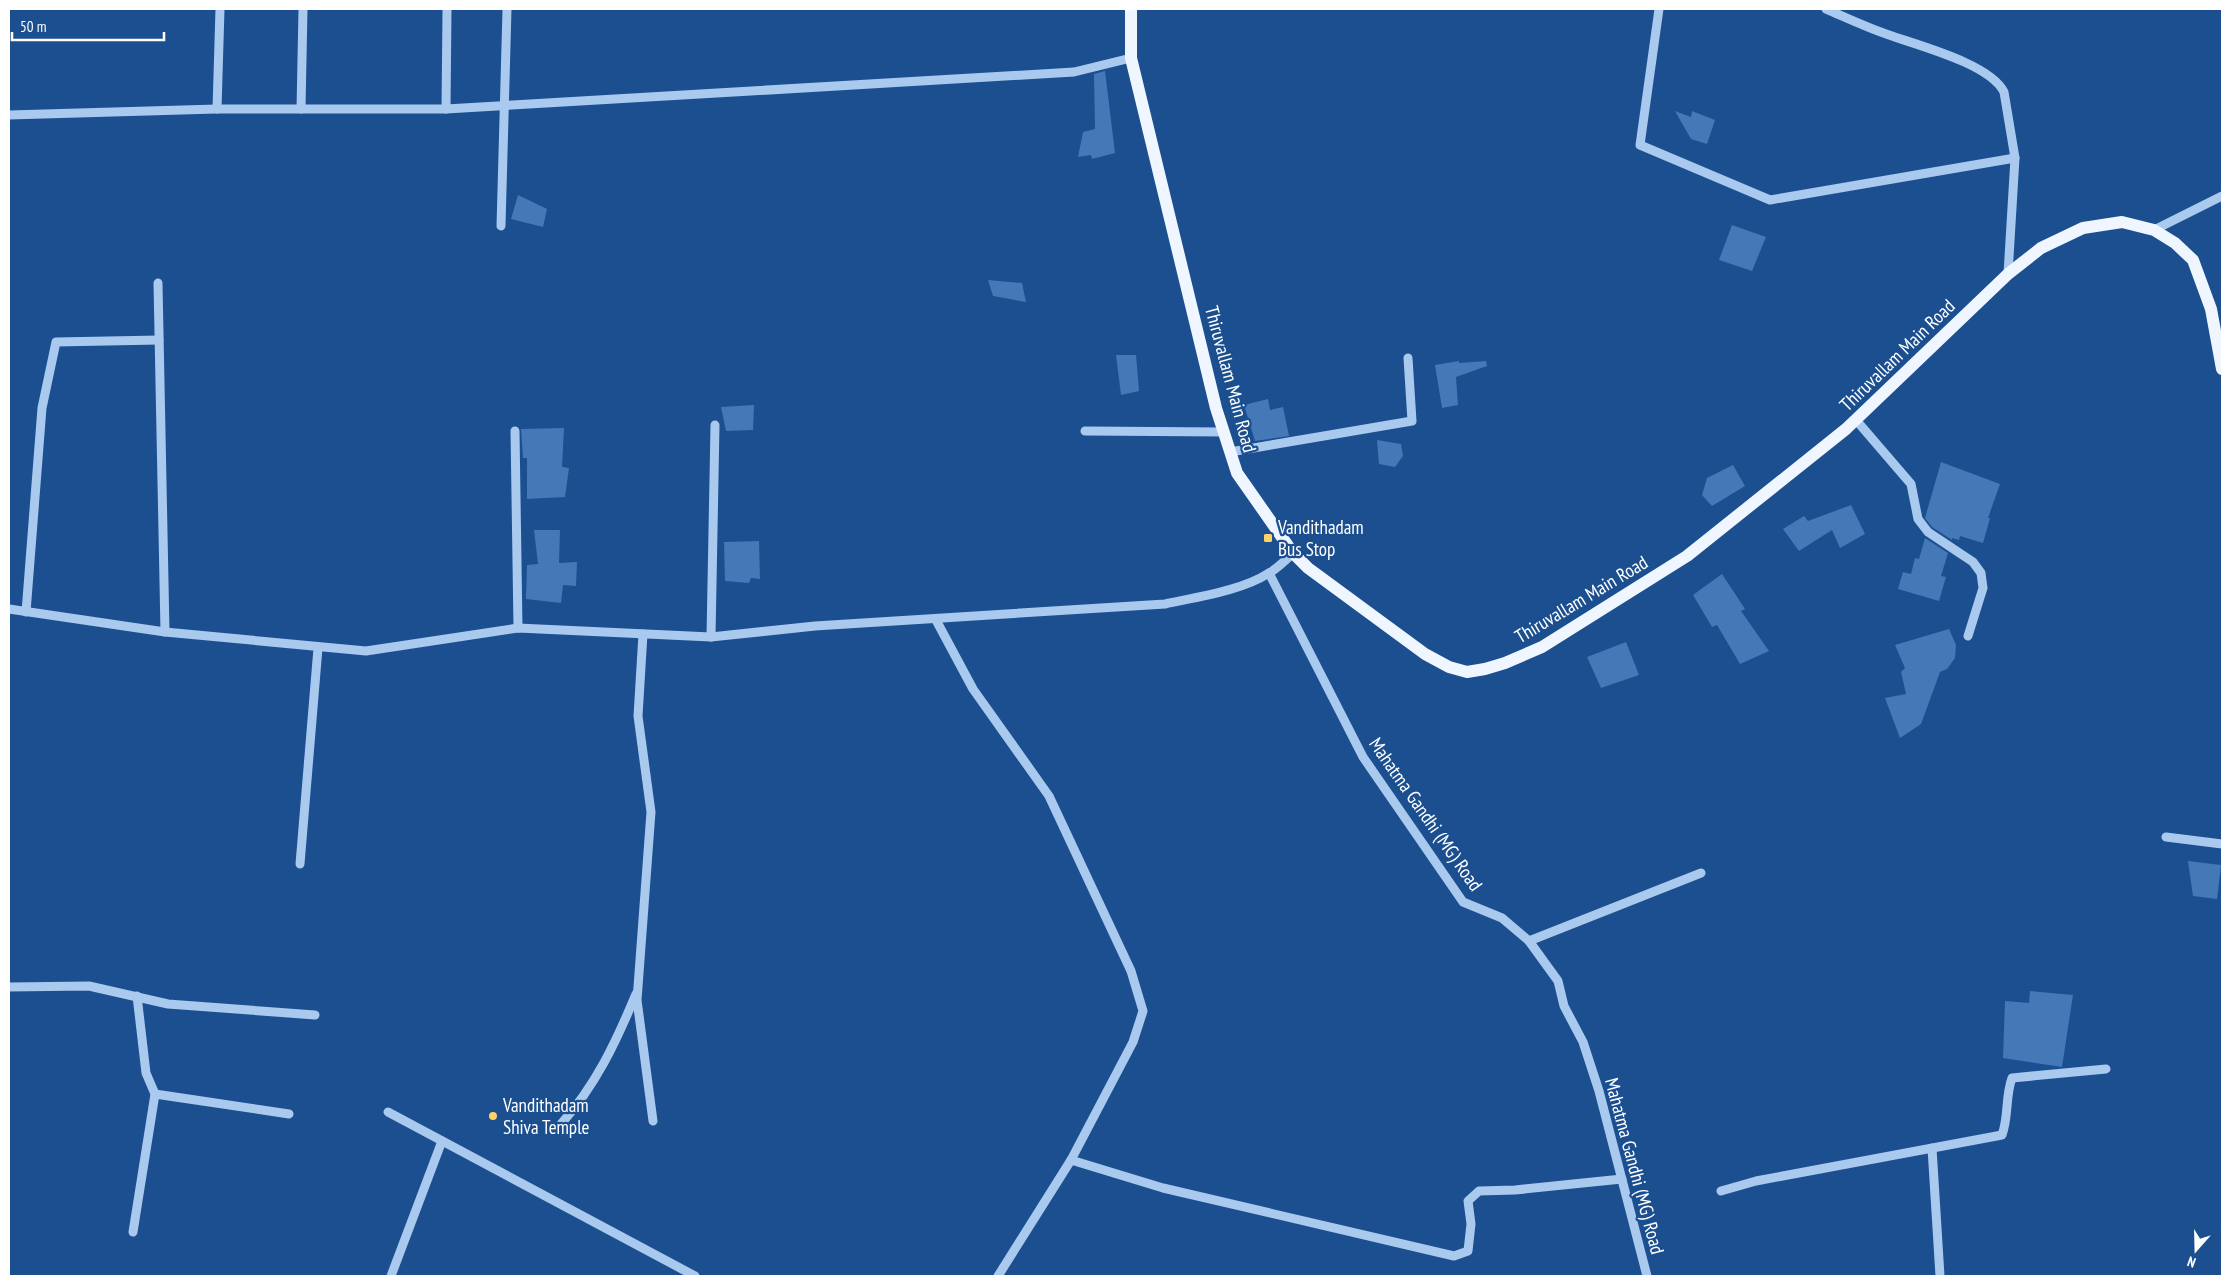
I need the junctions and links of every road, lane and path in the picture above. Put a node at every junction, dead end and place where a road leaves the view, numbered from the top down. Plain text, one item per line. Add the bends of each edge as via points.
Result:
1 (220, 9) edge
2 (303, 9) edge
3 (447, 9) edge
4 (507, 9) edge
5 (1131, 9) edge
6 (1660, 9) edge
7 (1826, 9) edge
8 (1131, 58) junction
9 (505, 106) junction
10 (217, 109) junction
11 (301, 109) junction
12 (446, 109) junction
13 (9, 115) edge
14 (2015, 158) junction
15 (2222, 196) edge
16 (501, 226) dead end
17 (2154, 230) junction
18 (2008, 274) junction
19 (158, 284) dead end
20 (159, 340) junction
21 (1408, 358) dead end
22 (2222, 369) edge
23 (1856, 420) junction
24 (715, 425) dead end
25 (515, 431) dead end
26 (1085, 431) dead end
27 (1224, 432) junction
28 (1230, 452) junction
29 (1293, 553) junction
30 (1269, 573) junction
31 (9, 609) edge
32 (26, 612) junction
33 (936, 620) junction
34 (518, 628) junction
35 (165, 632) junction
36 (643, 634) junction
37 (1968, 636) dead end
38 (711, 637) junction
39 (318, 648) junction
40 (2166, 837) dead end
41 (2222, 844) edge
42 (300, 864) dead end
43 (1701, 873) dead end
44 (1529, 942) junction
45 (9, 987) edge
46 (638, 989) junction
47 (137, 996) junction
48 (315, 1015) dead end
49 (2106, 1069) dead end
50 (155, 1094) junction
51 (388, 1112) dead end
52 (289, 1114) dead end
53 (653, 1121) dead end
54 (561, 1124) dead end
55 (442, 1141) junction
56 (1932, 1148) junction
57 (1071, 1160) junction
58 (1622, 1179) junction
59 (1721, 1191) dead end
60 (134, 1232) dead end
61 (391, 1276) edge
62 (695, 1276) edge
63 (998, 1276) edge
64 (1647, 1276) edge
65 (1940, 1276) edge

1 - 10 street
2 - 11 street
3 - 12 street
4 - 9 street
5 - 8 main road, Thiruvallam Main Road
6 - 14 street via 1640,145 1770,200
7 - 14 street via 1979,69 1994,78 2004,92
8 - 9 street via 1074,72
8 - 27 main road, Thiruvallam Main Road
9 - 12 street
9 - 16 street
10 - 11 street
10 - 13 street
11 - 12 street
14 - 18 street
15 - 17 street
17 - 18 main road, Thiruvallam Main Road via 2122,222 2083,228 2041,248
17 - 22 main road, Thiruvallam Main Road via 2193,260 2211,309
18 - 23 main road, Thiruvallam Main Road
19 - 20 street
20 - 32 street via 56,342 42,408
20 - 35 street
21 - 28 street via 1412,421
23 - 29 main road, Thiruvallam Main Road via 1687,556 1542,648 1486,669 1466,672 1425,654 1308,568
23 - 37 street via 1911,484 1918,519 1928,532 1973,562 1981,573 1983,588
24 - 38 street
25 - 34 street
26 - 27 street
27 - 28 main road, Thiruvallam Main Road
28 - 29 main road, Thiruvallam Main Road via 1237,473
29 - 30 street
30 - 33 street via 1208,595 1165,604
30 - 44 street, Mahatma Gandhi (MG) Road via 1363,758 1463,902 1502,918
31 - 32 street
32 - 35 street
33 - 38 street via 815,626
33 - 57 street via 973,689 1049,796 1131,971 1141,1000 1142,1017 1133,1042
34 - 36 street
34 - 39 street via 366,651
35 - 39 street
36 - 38 street
36 - 46 street via 638,716 651,812
39 - 42 street
40 - 41 street
43 - 44 street
44 - 58 street, Mahatma Gandhi (MG) Road via 1558,981 1564,1006 1583,1042
45 - 47 street via 89,986
46 - 53 street
46 - 54 street via 617,1041 584,1098
47 - 48 street via 168,1004
47 - 50 street via 146,1073
49 - 56 street via 2012,1078 2007,1091 2007,1121 2002,1135
50 - 52 street
50 - 60 street
51 - 55 street
55 - 61 street
55 - 62 street
56 - 59 street via 1756,1181
56 - 65 street
57 - 58 street via 1163,1188 1454,1256 1468,1251 1468,1201 1479,1191
57 - 63 street
58 - 64 street, Mahatma Gandhi (MG) Road

